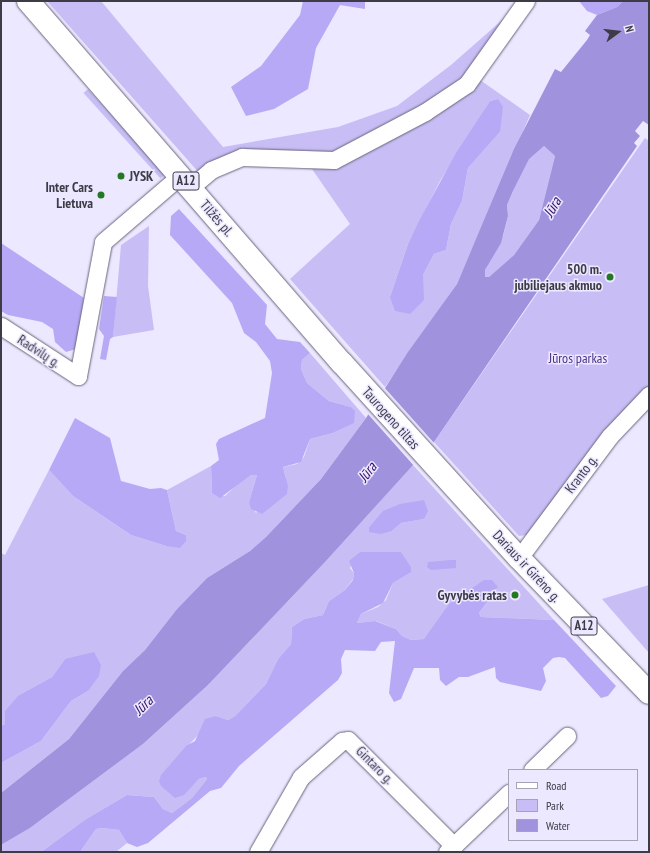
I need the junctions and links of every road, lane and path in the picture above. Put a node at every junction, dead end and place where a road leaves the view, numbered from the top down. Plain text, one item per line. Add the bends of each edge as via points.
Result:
1 (28, 1) edge
2 (526, 1) edge
3 (186, 181) junction
4 (1, 326) edge
5 (342, 363) joint
6 (649, 395) edge
7 (440, 473) joint
8 (519, 558) junction
9 (649, 693) edge
10 (567, 736) dead end
11 (533, 769) edge
12 (508, 794) edge
13 (451, 849) edge
14 (258, 852) edge

1 - 3 highway, Tilžės pl. / A12
2 - 3 street via 467,84 426,112 334,160 242,157
3 - 4 street, Radvilų g. via 104,242 78,376
3 - 5 highway, Tilžės pl. / A12
5 - 7 highway, Taurogeno tiltas / A12
6 - 8 street, Kranto g. via 610,436
7 - 8 highway, Dariaus ir Girėno g. / A12
8 - 9 highway, Dariaus ir Girėno g. / A12
10 - 11 street
12 - 13 street, Gintaro g.
13 - 14 street, Gintaro g. via 348,740 342,741 301,777

